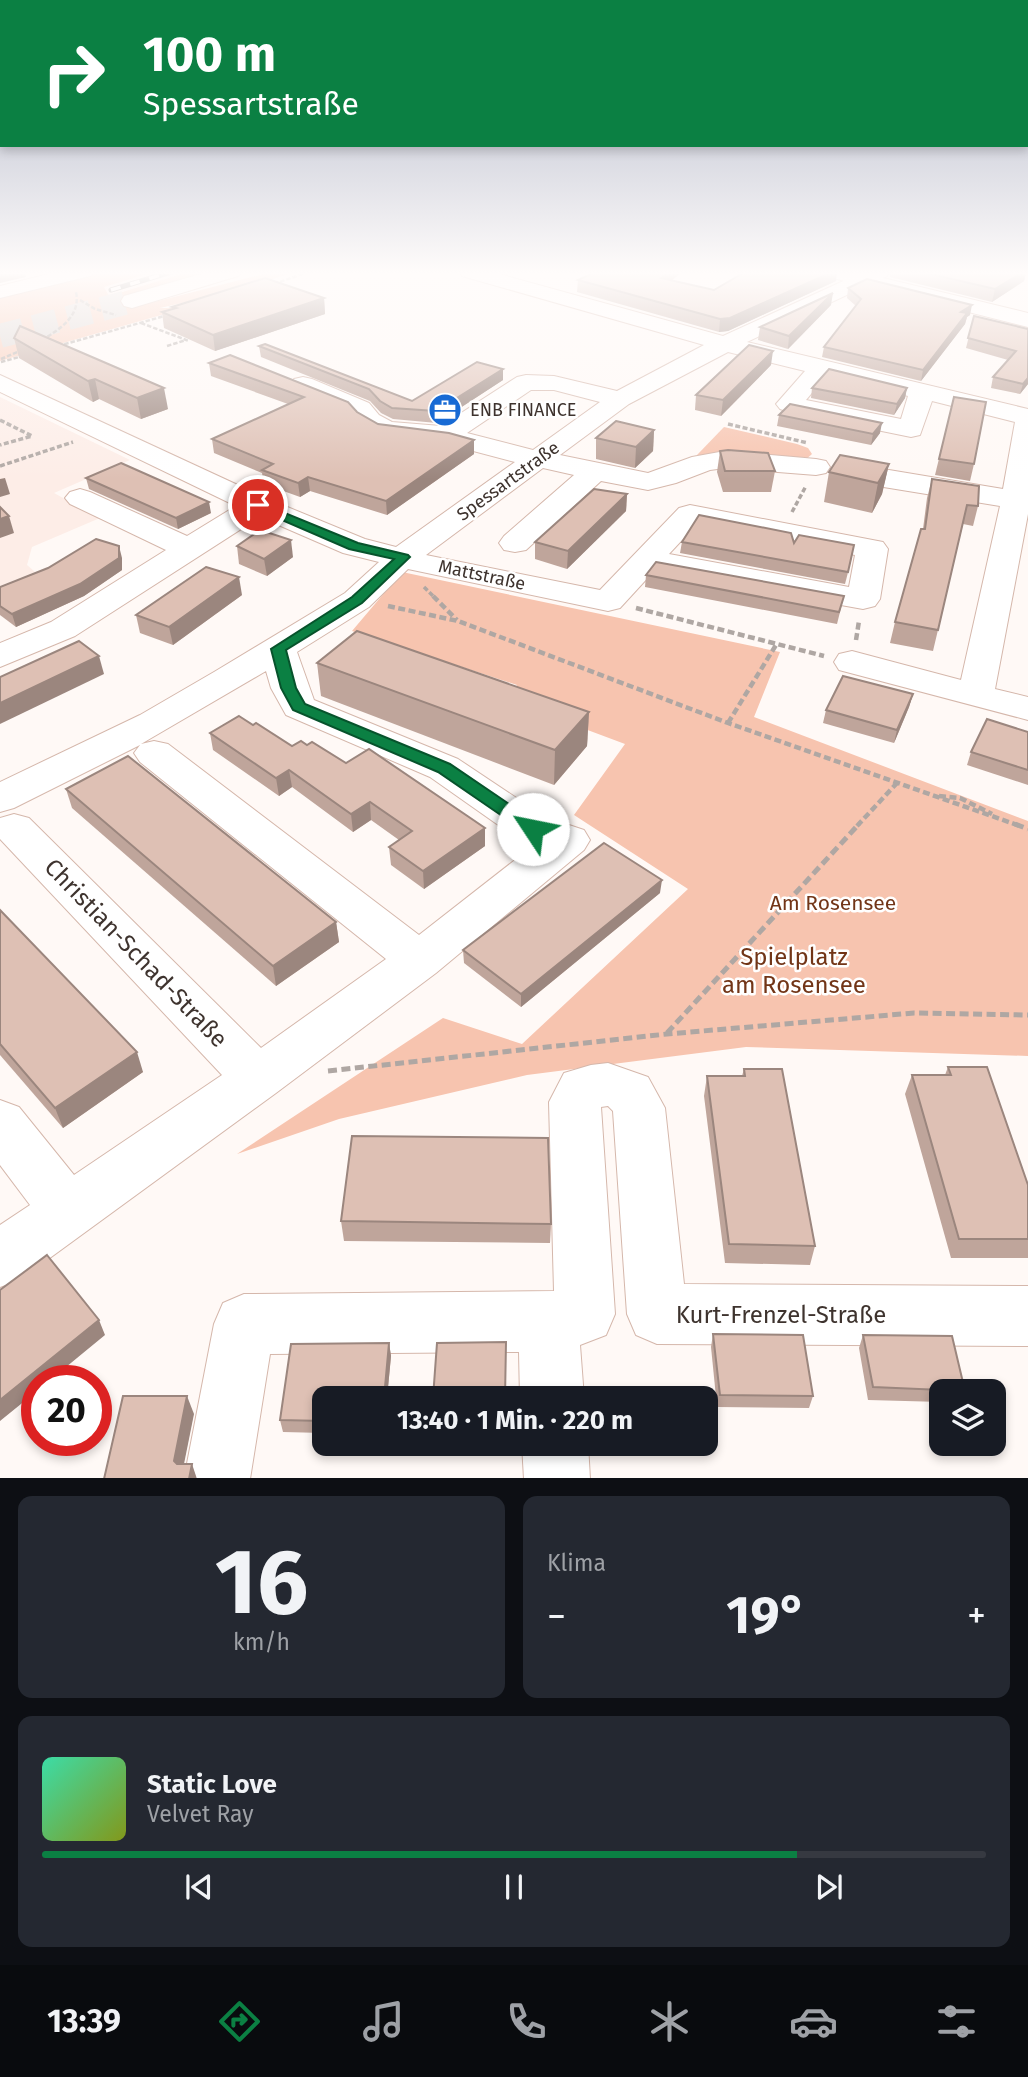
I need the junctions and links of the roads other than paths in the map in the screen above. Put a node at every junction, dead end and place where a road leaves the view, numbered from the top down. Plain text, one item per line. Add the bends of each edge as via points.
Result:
1 (719, 341) edge
2 (730, 341) edge
3 (726, 343) junction
4 (821, 367) junction
5 (278, 375) edge
6 (0, 382) edge
7 (922, 391) junction
8 (620, 399) junction
9 (1028, 418) edge
10 (446, 435) junction
11 (538, 459) junction
12 (595, 472) junction
13 (80, 498) dead end
14 (258, 505) junction
15 (1019, 509) edge
16 (514, 543) dead end
17 (189, 548) junction
18 (404, 557) junction
19 (648, 561) junction
20 (278, 649) junction
21 (0, 656) edge
22 (852, 663) road end
23 (976, 694) junction
24 (1028, 709) edge
25 (154, 753) dead end
26 (7, 813) edge
27 (419, 960) junction
28 (258, 1078) junction
29 (0, 1123) edge
30 (68, 1211) junction
31 (0, 1259) edge
32 (1028, 1316) edge
33 (548, 1322) junction
34 (551, 1386) edge
35 (555, 1456) edge
36 (217, 1478) edge
37 (556, 1478) edge

1 - 3 main road
2 - 3 main road, Spessartstraße
3 - 4 main road
3 - 8 main road, Spessartstraße
4 - 7 main road
4 - 7 main road via 789,404 911,429
5 - 10 main road via 360,408 370,421 386,429
6 - 14 main road, Mattstraße
7 - 9 main road
8 - 10 main road via 554,383 526,382
8 - 11 main road, Spessartstraße
9 - 15 main road
10 - 11 main road
11 - 12 main road
11 - 18 main road, Spessartstraße
12 - 15 main road via 649,482 723,460 822,464 844,477 859,474
12 - 16 main road
13 - 17 main road
14 - 17 main road
14 - 18 main road, Mattstraße via 354,546
15 - 23 main road
17 - 21 main road via 63,629
18 - 19 main road, Mattstraße via 608,601
18 - 20 main road, Spessartstraße via 357,600
19 - 19 main road via 690,514 873,549 863,599
20 - 26 main road, Spessartstraße
20 - 27 main road via 299,707 444,768 551,835
22 - 23 main road
23 - 24 main road
25 - 27 main road
26 - 28 main road, Christian-Schad-Straße
27 - 28 main road
28 - 30 main road
29 - 30 main road
30 - 31 main road
32 - 33 main road, Kurt-Frenzel-Straße via 657,1314 639,1108 625,1087 596,1084 582,1089 575,1102 585,1314
33 - 34 main road
33 - 36 main road, Kurt-Frenzel-Straße via 244,1324
35 - 37 main road

